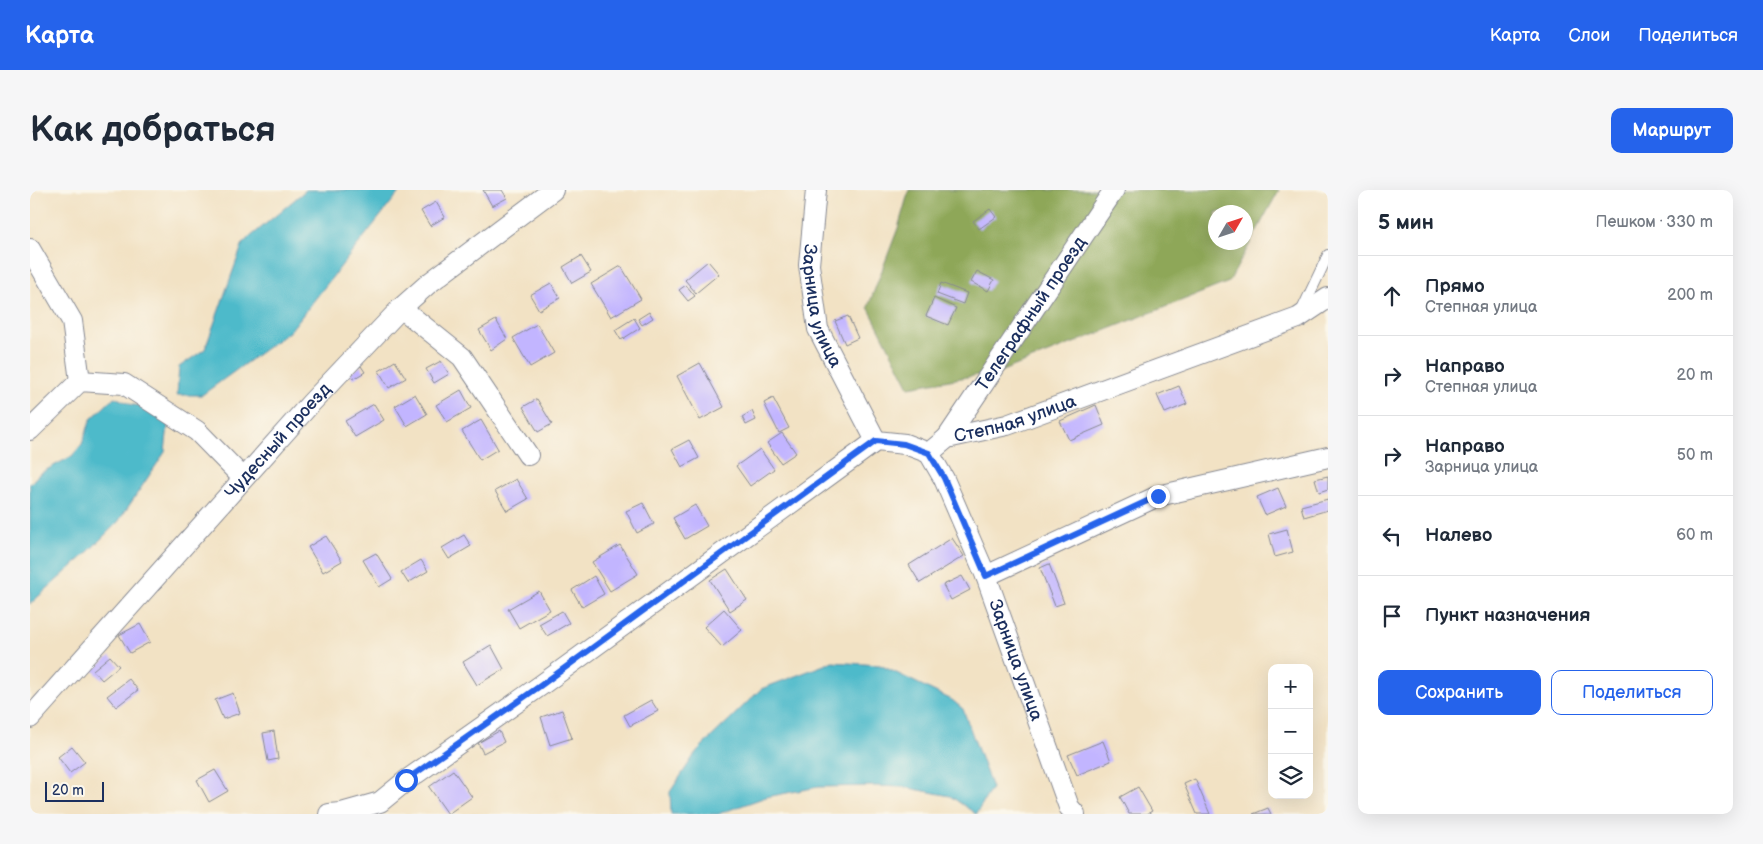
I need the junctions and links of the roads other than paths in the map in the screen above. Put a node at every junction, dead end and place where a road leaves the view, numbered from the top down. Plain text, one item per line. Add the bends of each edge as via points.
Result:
1 (553, 190) edge
2 (816, 190) edge
3 (1114, 190) edge
4 (30, 249) edge
5 (1328, 255) edge
6 (1328, 298) edge
7 (401, 308) junction
8 (1298, 318) junction
9 (80, 381) junction
10 (30, 430) edge
11 (947, 438) junction
12 (876, 441) junction
13 (929, 453) junction
14 (528, 455) dead end
15 (1328, 457) edge
16 (243, 478) junction
17 (986, 576) junction
18 (30, 718) edge
19 (1069, 812) edge
20 (329, 814) edge

1 - 7 street, Чудесный проезд
2 - 12 street, Зарница улица via 809,264 818,329
3 - 11 street, Телеграфный проезд
4 - 9 street via 72,321
5 - 8 lane
6 - 8 street, Степная улица
7 - 14 street via 462,357
7 - 16 street, Чудесный проезд
8 - 11 street, Степная улица via 1007,426
9 - 10 street
9 - 16 street via 124,384 197,431
11 - 13 street, Степная улица
12 - 13 street via 904,444
12 - 20 street via 380,802
13 - 17 street, Зарница улица via 944,478
15 - 17 street via 1158,496
16 - 18 street, Чудесный проезд
17 - 19 street, Зарница улица

